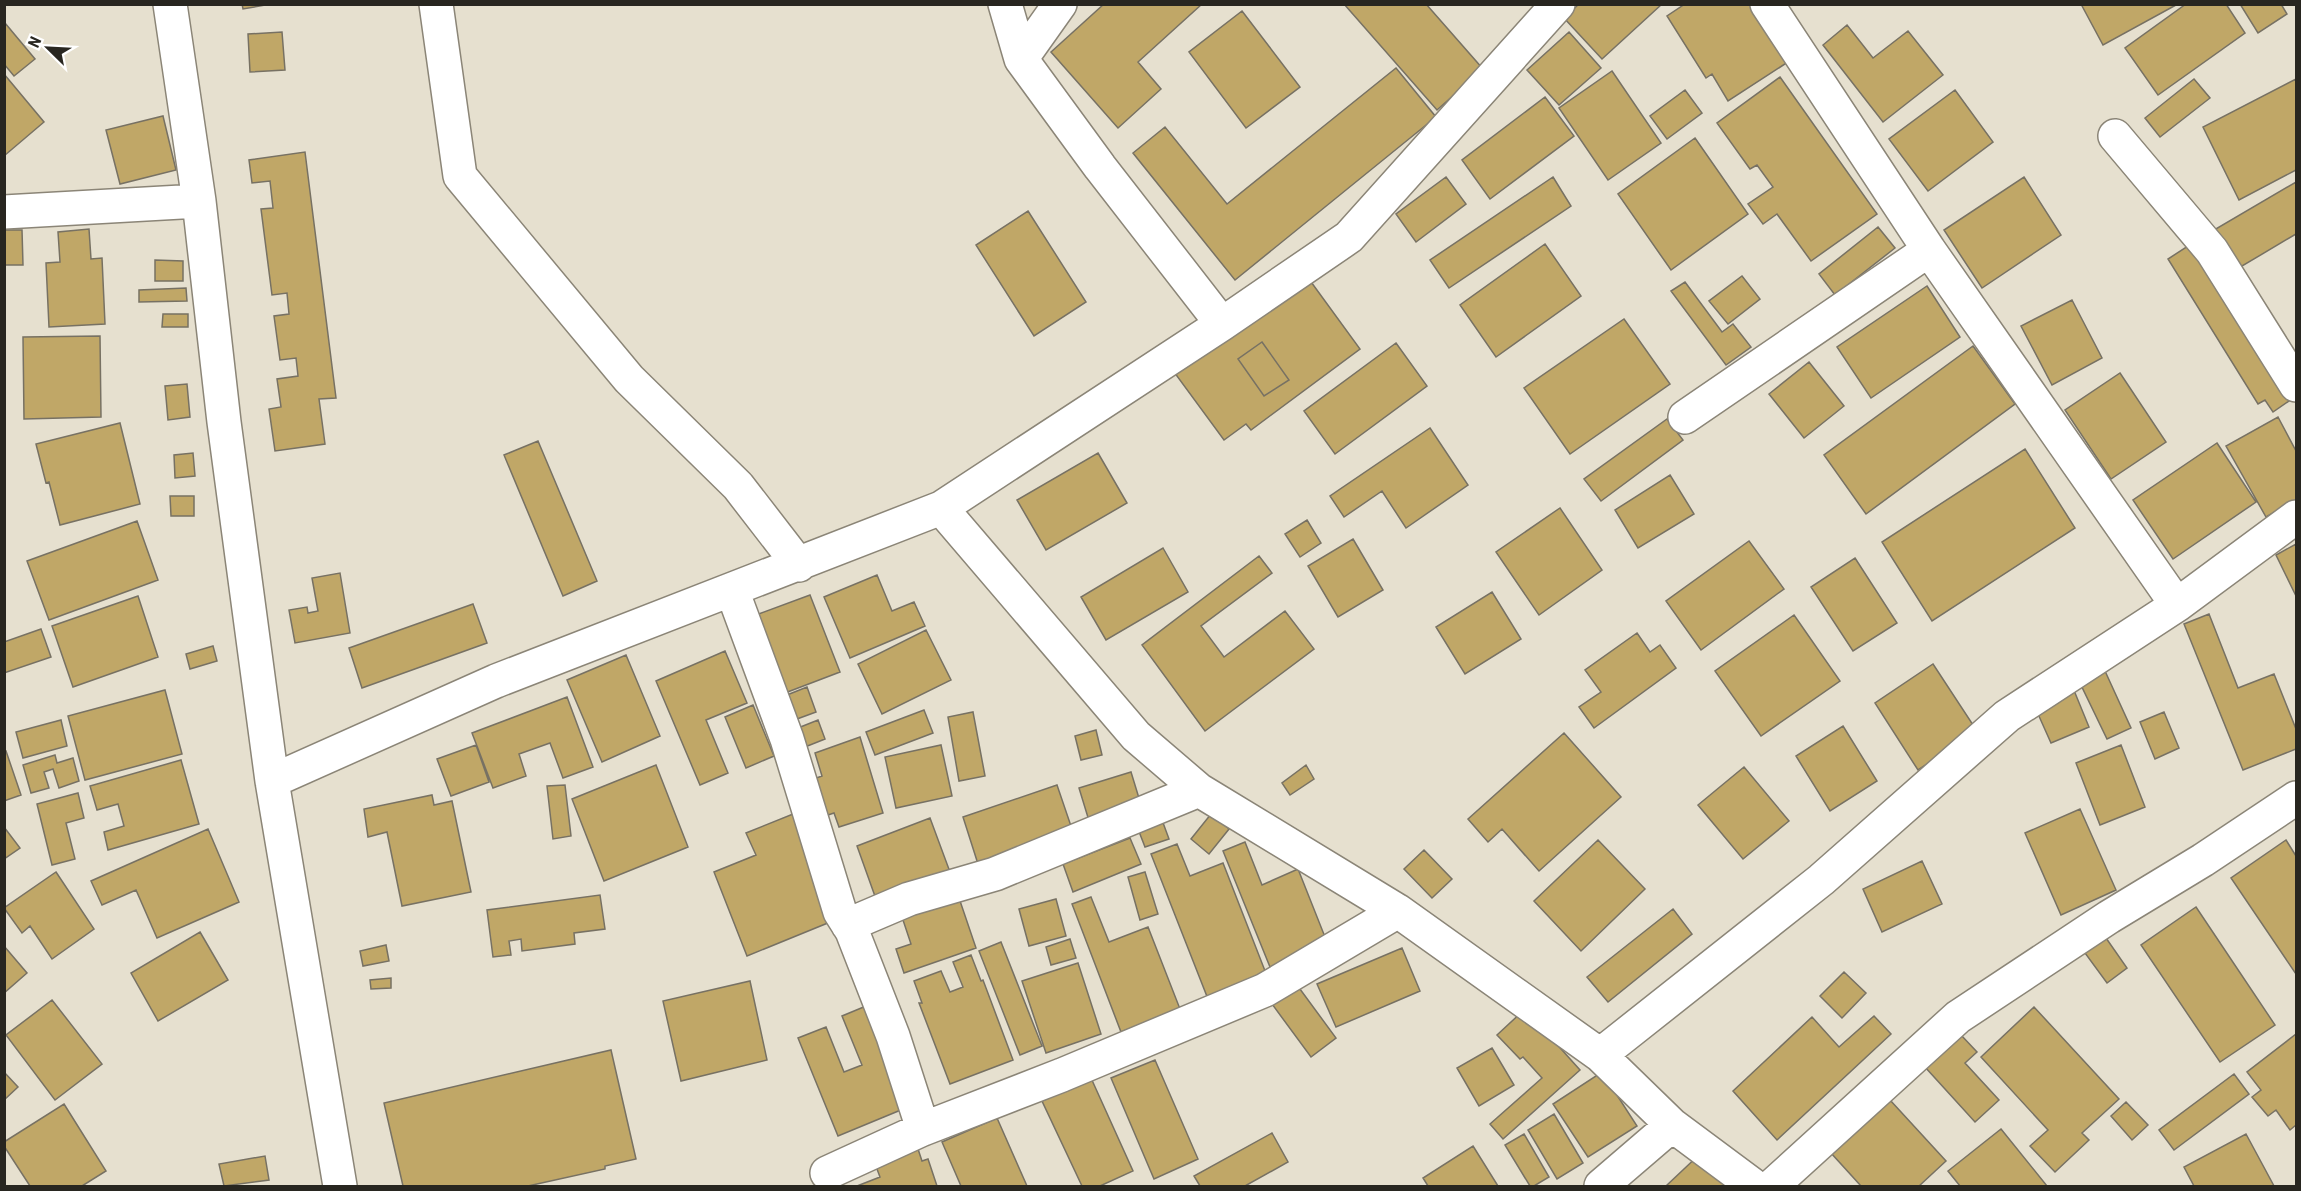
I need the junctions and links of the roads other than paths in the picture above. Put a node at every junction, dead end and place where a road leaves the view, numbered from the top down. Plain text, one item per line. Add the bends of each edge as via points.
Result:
1 (170, 4) edge
2 (436, 4) edge
3 (1005, 4) edge
4 (1060, 4) edge
5 (1558, 4) edge
6 (1767, 4) edge
7 (1021, 60) junction
8 (2115, 136) dead end
9 (199, 201) junction
10 (4, 212) edge
11 (1929, 250) junction
12 (1222, 324) junction
13 (2296, 385) edge
14 (1685, 417) dead end
15 (941, 508) junction
16 (2296, 517) edge
17 (799, 565) junction
18 (732, 590) junction
19 (2177, 605) junction
20 (272, 781) junction
21 (1199, 790) junction
22 (2296, 798) edge
23 (1398, 911) junction
24 (848, 925) junction
25 (1600, 1055) junction
26 (1672, 1125) junction
27 (923, 1129) junction
28 (827, 1173) dead end
29 (340, 1186) edge
30 (1601, 1186) edge
31 (1754, 1186) edge
32 (1772, 1186) edge

1 - 9 street
2 - 17 street via 460,176 629,379 738,486
3 - 7 street
4 - 7 street
5 - 12 street via 1349,237
6 - 11 street
7 - 12 street
8 - 13 street via 2212,251
9 - 10 street
9 - 20 street
11 - 14 street
11 - 19 street
12 - 15 street
15 - 17 street
15 - 21 street via 1136,736
16 - 19 street
17 - 18 street
18 - 20 street via 496,681
18 - 24 street via 787,740 840,912
19 - 25 street via 2007,716 1821,880
20 - 29 street
21 - 23 street
21 - 24 street via 994,874 909,899
22 - 32 street via 1958,1017
23 - 25 street
23 - 27 street via 1265,990
24 - 27 street via 893,1036
25 - 26 street
26 - 30 street
26 - 31 street
27 - 28 street

